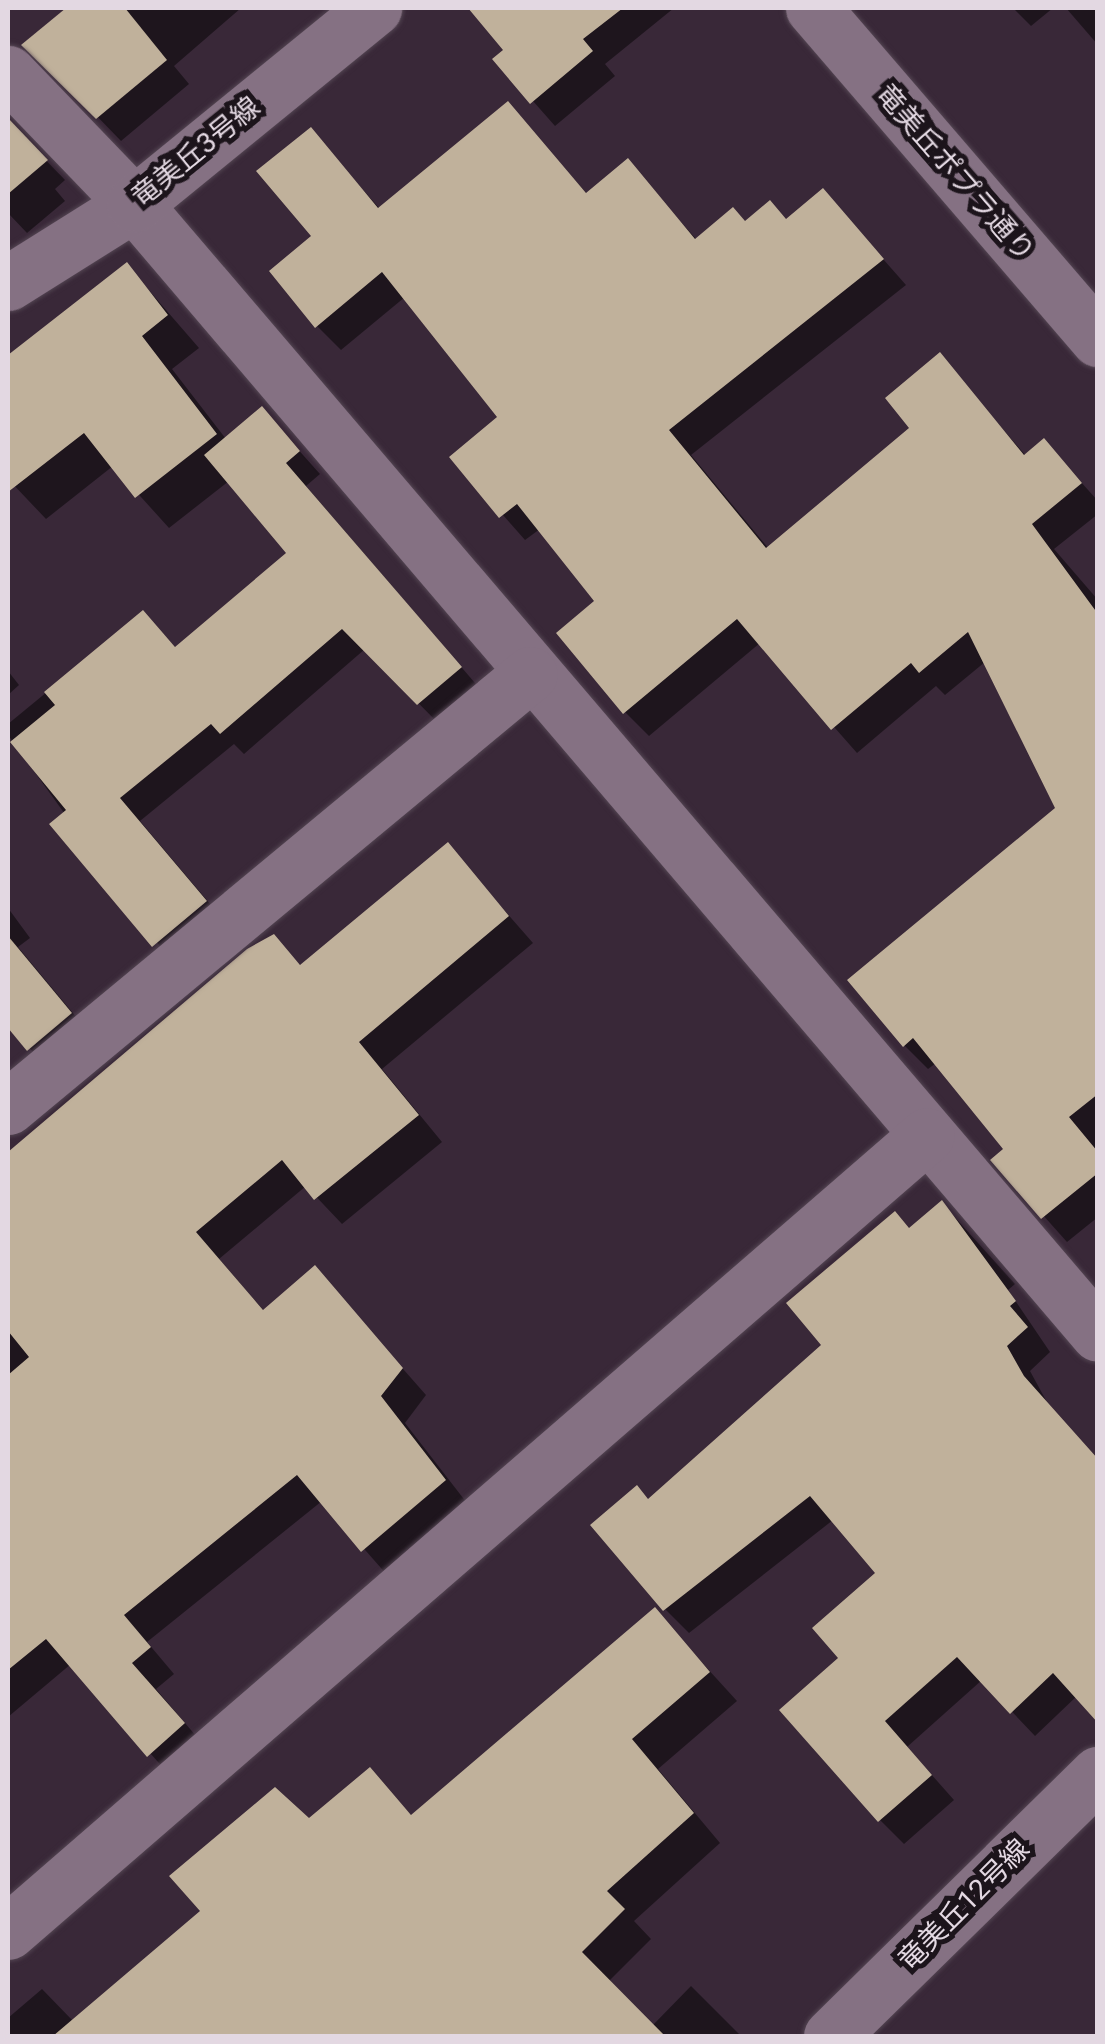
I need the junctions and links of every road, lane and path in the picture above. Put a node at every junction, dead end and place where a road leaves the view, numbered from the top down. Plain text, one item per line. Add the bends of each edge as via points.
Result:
1 (374, 8) edge
2 (813, 8) edge
3 (8, 73) edge
4 (134, 204) junction
5 (8, 283) edge
6 (1098, 339) edge
7 (530, 674) junction
8 (8, 1107) edge
9 (926, 1135) junction
10 (1098, 1334) edge
11 (1098, 1774) edge
12 (8, 1932) edge
13 (831, 2036) edge

1 - 4 street, 竜美丘3号線
2 - 6 street, 竜美丘ポプラ通り
3 - 4 street
4 - 5 street, 竜美丘3号線
4 - 7 street
7 - 8 street
7 - 9 street
9 - 10 street
9 - 12 street
11 - 13 street, 竜美丘12号線

